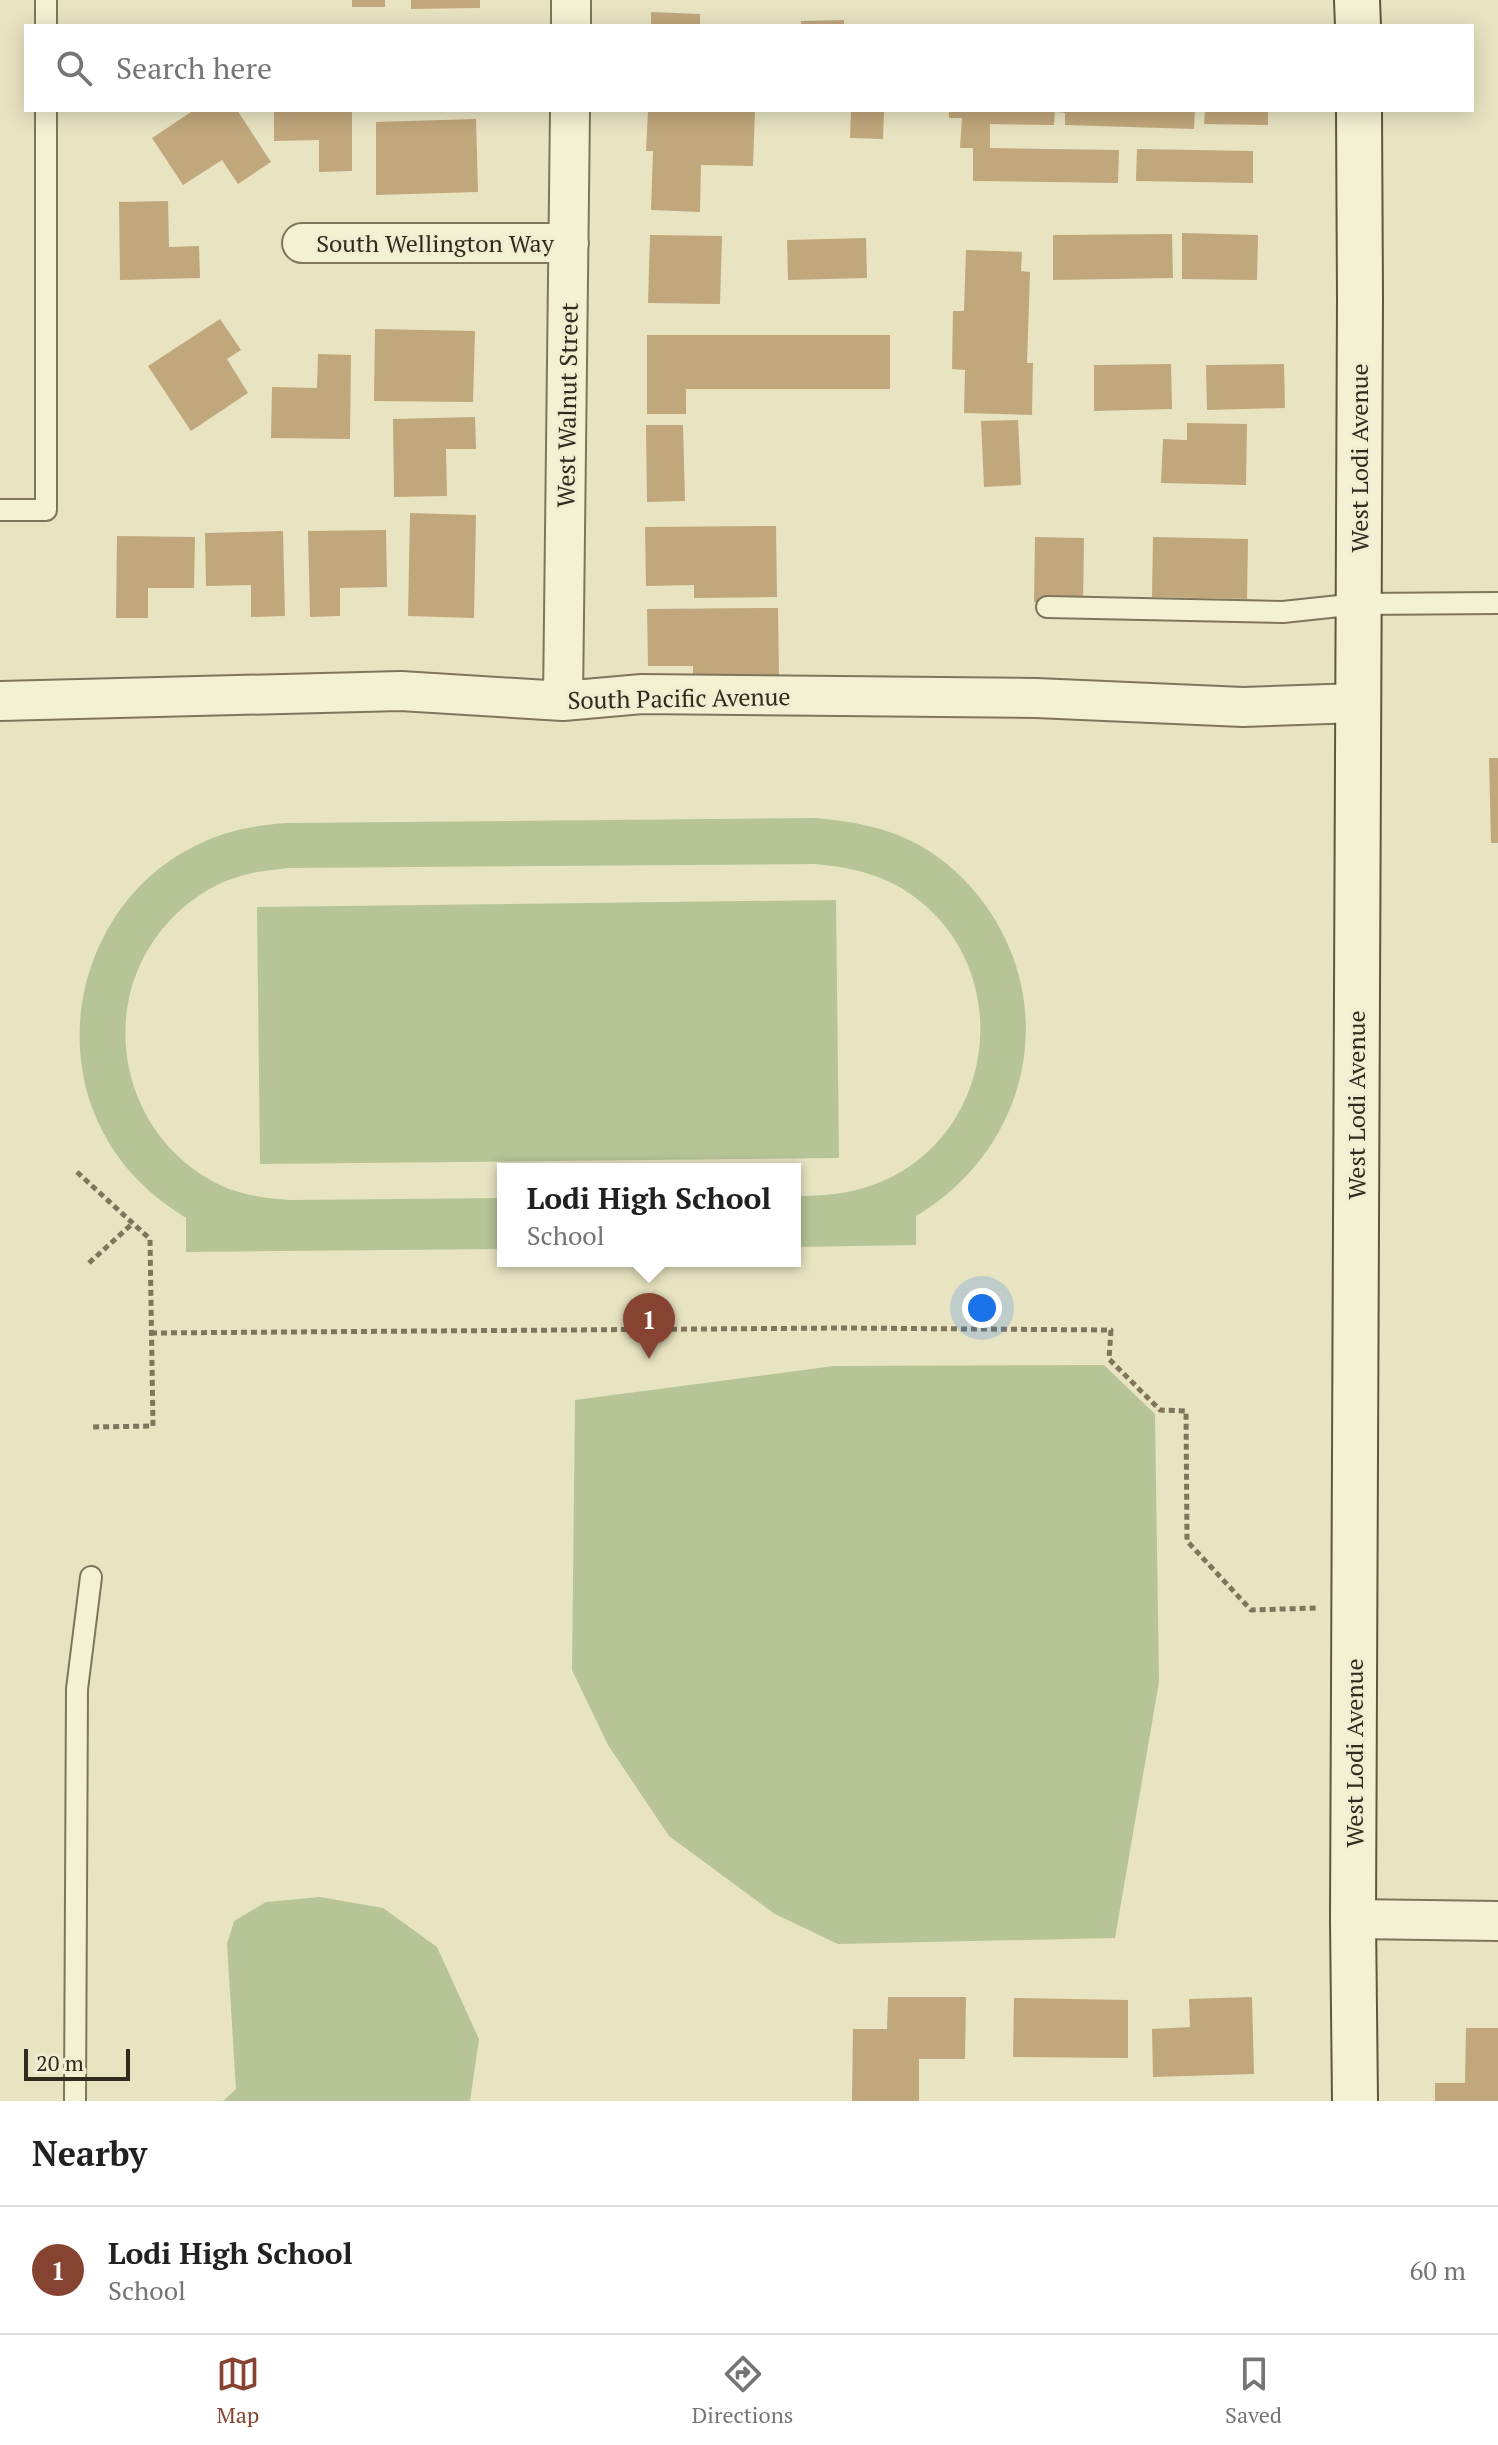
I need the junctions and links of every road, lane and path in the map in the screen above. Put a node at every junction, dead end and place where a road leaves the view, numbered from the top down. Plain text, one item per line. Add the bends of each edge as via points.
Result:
1 (46, 0) edge
2 (571, 0) edge
3 (1357, 0) edge
4 (46, 24) edge
5 (571, 24) edge
6 (1358, 24) edge
7 (46, 112) edge
8 (570, 112) edge
9 (1359, 112) edge
10 (302, 243) dead end
11 (569, 243) junction
12 (0, 510) edge
13 (1498, 603) edge
14 (1358, 604) junction
15 (1047, 607) dead end
16 (0, 701) edge
17 (563, 701) junction
18 (1358, 703) junction
19 (77, 1172) dead end
20 (133, 1223) junction
21 (89, 1263) dead end
22 (151, 1333) junction
23 (91, 1427) dead end
24 (91, 1577) dead end
25 (1354, 1607) junction
26 (1353, 1919) junction
27 (1498, 1921) edge
28 (75, 2101) edge
29 (1355, 2101) edge

1 - 4 lane
2 - 5 street
3 - 6 main road
7 - 12 lane via 46,510
8 - 11 street, West Walnut Street
9 - 14 main road, West Lodi Avenue
10 - 11 street, South Wellington Way
11 - 17 street, West Walnut Street
13 - 14 lane
14 - 15 lane via 1283,612
14 - 18 main road, West Lodi Avenue
16 - 17 street, South Pacific Avenue via 401,691
17 - 18 street, South Pacific Avenue via 642,694 1036,698 1243,707
18 - 25 main road, West Lodi Avenue
19 - 20 path
20 - 21 path
20 - 22 path via 150,1239
22 - 23 path via 153,1426
22 - 25 path via 1111,1330 1109,1359 1160,1410 1186,1411 1187,1541 1251,1610
24 - 28 lane via 77,1689
25 - 26 main road, West Lodi Avenue
26 - 27 street
26 - 29 main road, West Lodi Avenue

